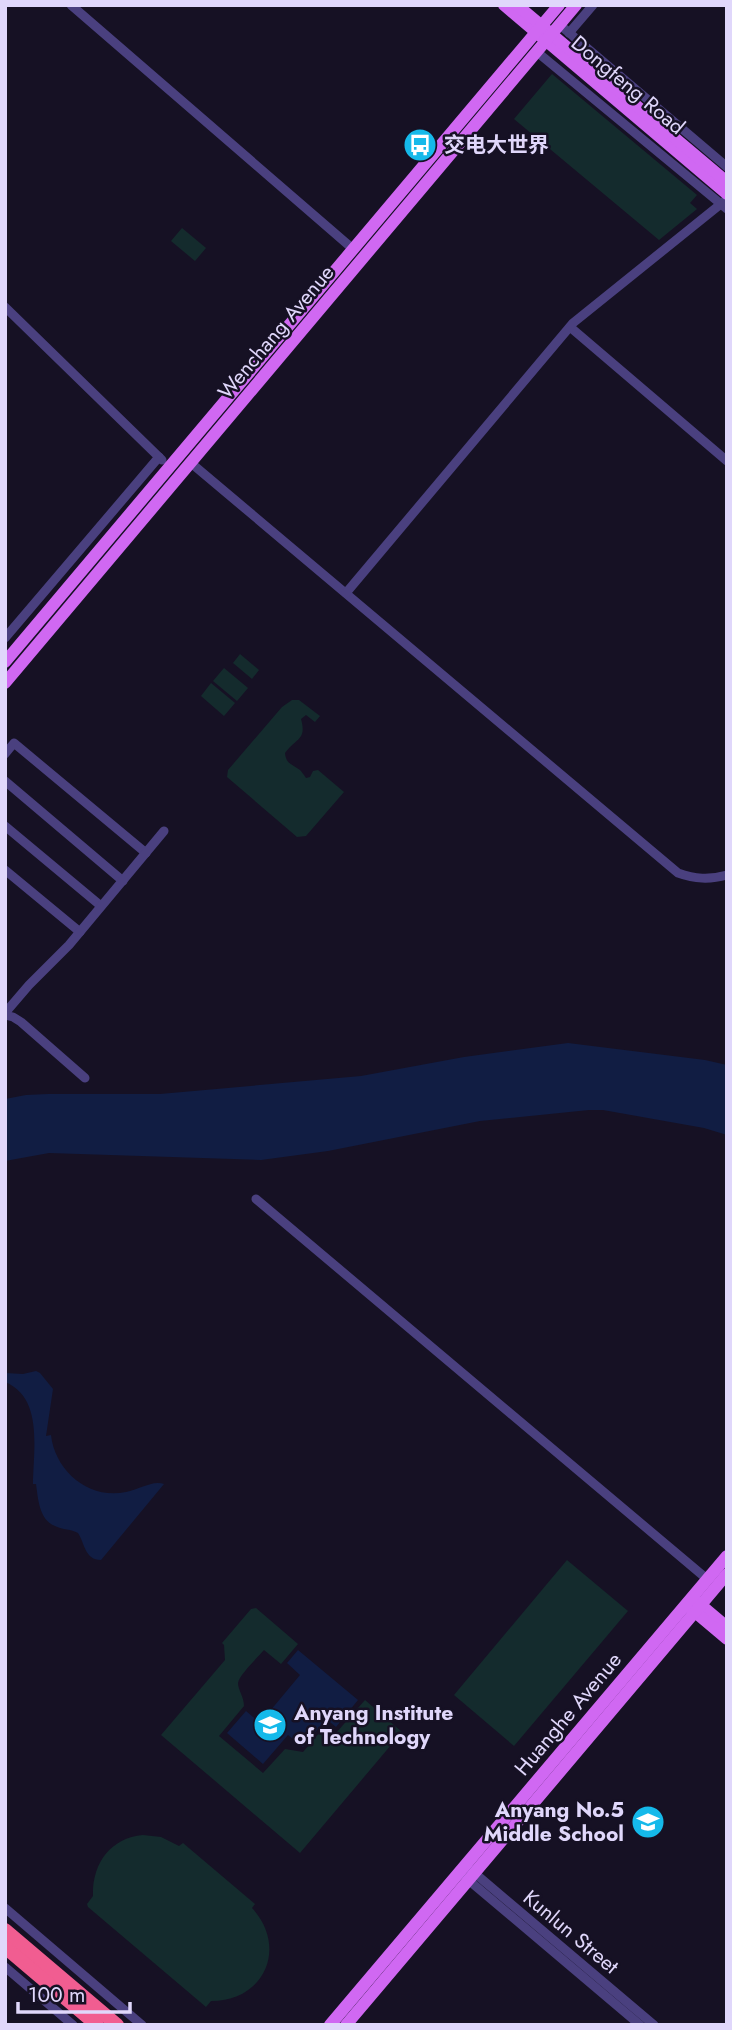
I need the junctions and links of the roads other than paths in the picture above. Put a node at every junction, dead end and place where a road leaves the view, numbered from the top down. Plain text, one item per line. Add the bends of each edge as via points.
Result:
1 (71, 5) edge
2 (504, 5) edge
3 (517, 5) edge
4 (559, 5) edge
5 (576, 5) edge
6 (593, 5) edge
7 (551, 32) junction
8 (537, 52) junction
9 (727, 167) edge
10 (727, 182) edge
11 (725, 201) edge
12 (353, 249) junction
13 (5, 307) edge
14 (570, 327) junction
15 (159, 457) junction
16 (727, 461) edge
17 (191, 463) junction
18 (169, 468) junction
19 (346, 593) junction
20 (5, 638) edge
21 (5, 662) edge
22 (5, 683) edge
23 (5, 754) edge
24 (5, 781) edge
25 (5, 826) edge
26 (164, 831) dead end
27 (146, 853) junction
28 (5, 870) edge
29 (727, 875) edge
30 (123, 881) junction
31 (101, 906) junction
32 (80, 932) junction
33 (5, 1014) edge
34 (85, 1078) dead end
35 (256, 1199) dead end
36 (727, 1556) edge
37 (727, 1574) edge
38 (708, 1579) junction
39 (693, 1605) junction
40 (727, 1627) edge
41 (727, 1639) edge
42 (467, 1873) junction
43 (5, 1908) edge
44 (5, 1930) edge
45 (5, 1947) edge
46 (5, 1967) edge
47 (73, 2025) edge
48 (97, 2025) edge
49 (117, 2025) edge
50 (142, 2025) edge
51 (330, 2025) edge
52 (346, 2025) edge
53 (640, 2025) edge
54 (654, 2025) edge

1 - 12 street
2 - 7 main road, Dongfeng Road
3 - 7 main road, Dongfeng Road
4 - 7 main road, Wenchang Avenue
5 - 7 main road, Wenchang Avenue
6 - 7 street
7 - 8 main road, Wenchang Avenue
7 - 9 street
7 - 10 main road, Dongfeng Road
7 - 11 main road, Dongfeng Road
7 - 12 main road, Wenchang Avenue
8 - 11 street
8 - 17 main road, Wenchang Avenue
11 - 14 street
12 - 18 main road, Wenchang Avenue
13 - 15 street
14 - 16 street
14 - 19 street
15 - 18 street
15 - 20 street
17 - 19 street
17 - 22 main road, Wenchang Avenue
18 - 21 main road, Wenchang Avenue
19 - 29 street via 678,873 701,879
23 - 27 street via 14,743
24 - 30 street
25 - 31 street
26 - 27 street
27 - 30 street
28 - 32 street
30 - 31 street
31 - 32 street
32 - 33 street
33 - 34 street via 21,1022
35 - 38 street
36 - 38 main road, Huanghe Avenue
37 - 39 main road, Huanghe Avenue
38 - 39 main road, Huanghe Avenue
39 - 40 main road
39 - 41 main road
39 - 42 main road, Huanghe Avenue
42 - 51 main road, Huanghe Avenue
42 - 52 main road, Huanghe Avenue
42 - 53 street, Kunlun Street
42 - 54 street, Kunlun Street
43 - 50 street
44 - 49 highway
45 - 48 highway
46 - 47 street

